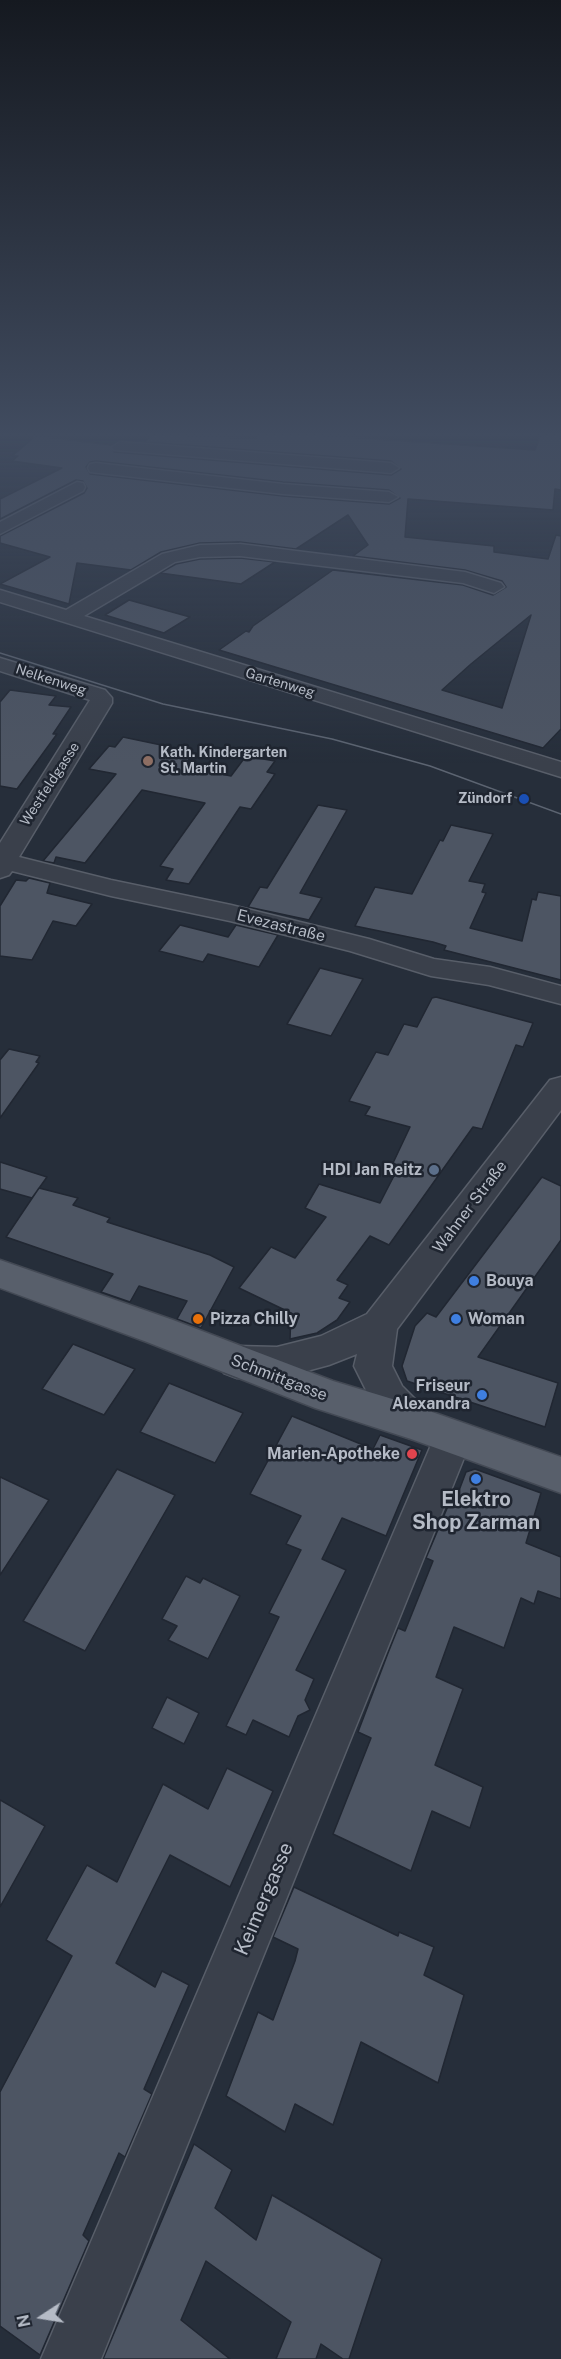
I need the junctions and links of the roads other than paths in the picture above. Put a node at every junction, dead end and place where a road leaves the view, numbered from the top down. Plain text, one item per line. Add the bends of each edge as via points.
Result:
1 (494, 587) dead end
2 (0, 596) edge
3 (68, 617) junction
4 (0, 664) edge
5 (101, 698) joint
6 (561, 770) edge
7 (2, 864) edge
8 (561, 995) edge
9 (561, 1088) edge
10 (0, 1274) edge
11 (380, 1325) junction
12 (237, 1362) junction
13 (433, 1430) junction
14 (561, 1475) edge
15 (71, 2359) edge

1 - 3 street via 456,577 240,550 210,550 169,558
2 - 3 street, Gartenweg
3 - 6 street, Gartenweg
4 - 5 street, Nelkenweg
5 - 7 street, Westfeldgasse
7 - 8 street, Evezastraße via 241,916 431,967 490,976
9 - 11 street, Wahner Straße
10 - 12 main road, Schmittgasse
11 - 12 street, Wahner Straße via 329,1350 278,1363
11 - 13 street, Wahner Straße via 373,1366 389,1398
12 - 13 main road, Schmittgasse
13 - 14 main road, Schmittgasse
13 - 15 street, Keimergasse via 264,1899

